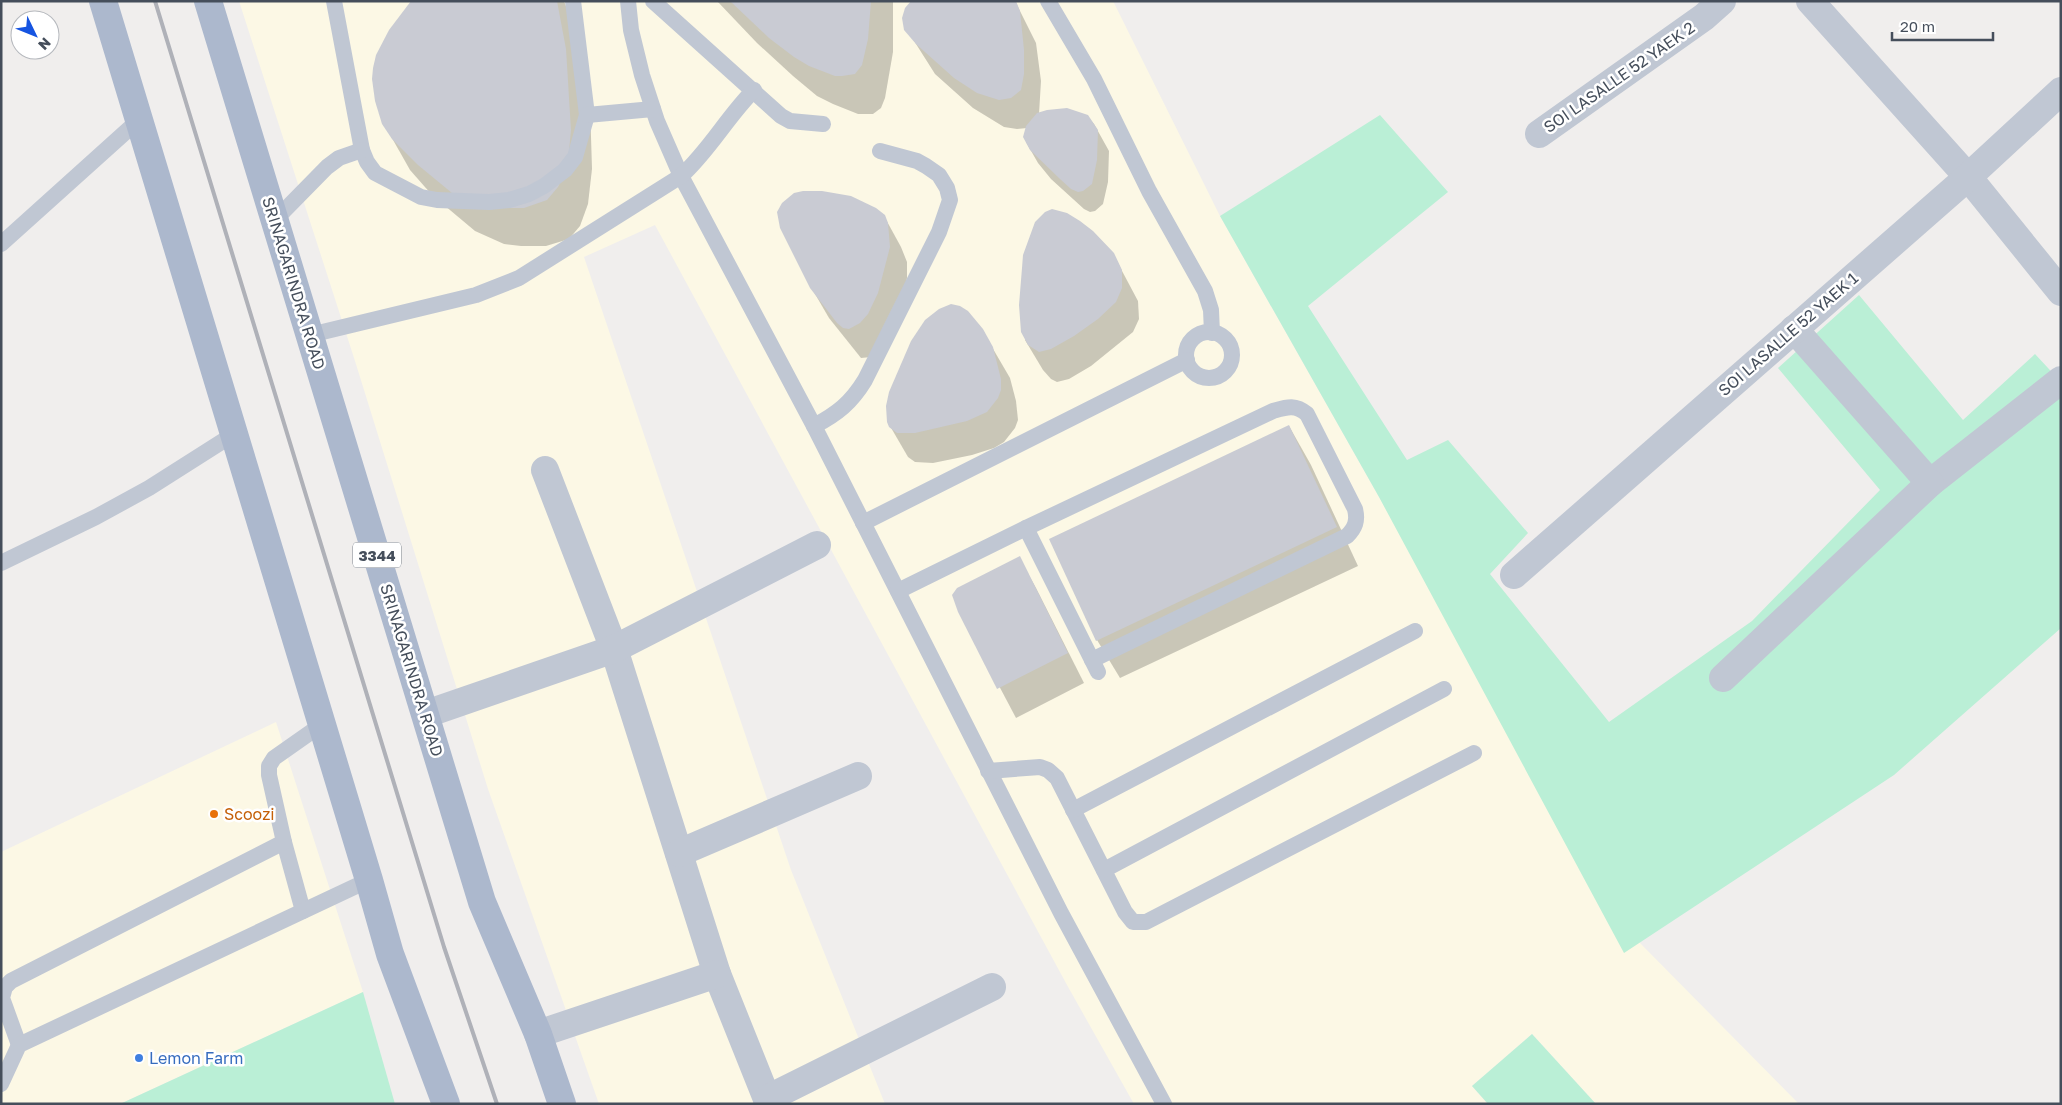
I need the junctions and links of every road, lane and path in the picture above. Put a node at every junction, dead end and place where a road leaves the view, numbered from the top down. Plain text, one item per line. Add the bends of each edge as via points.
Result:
1 (103, 1) edge
2 (208, 1) edge
3 (334, 1) edge
4 (573, 1) edge
5 (628, 1) edge
6 (653, 1) edge
7 (1048, 1) edge
8 (1722, 1) edge
9 (1810, 1) edge
10 (754, 90) junction
11 (2061, 91) edge
12 (653, 109) junction
13 (587, 115) junction
14 (140, 119) junction
15 (823, 124) dead end
16 (1539, 134) dead end
17 (362, 150) junction
18 (880, 151) dead end
19 (681, 176) junction
20 (1968, 177) junction
21 (274, 221) junction
22 (1, 244) edge
23 (2061, 292) edge
24 (1794, 329) junction
25 (1212, 333) junction
26 (310, 335) junction
27 (1186, 360) junction
28 (2061, 380) edge
29 (814, 426) junction
30 (234, 434) junction
31 (545, 470) dead end
32 (1930, 483) junction
33 (863, 523) junction
34 (1026, 528) junction
35 (817, 545) dead end
36 (1, 563) edge
37 (1514, 575) dead end
38 (898, 591) junction
39 (1415, 632) dead end
40 (614, 648) junction
41 (1723, 678) dead end
42 (1444, 688) dead end
43 (426, 714) junction
44 (321, 725) junction
45 (1474, 753) dead end
46 (988, 771) junction
47 (858, 776) dead end
48 (1074, 810) junction
49 (284, 842) junction
50 (679, 853) junction
51 (1104, 870) junction
52 (369, 880) junction
53 (303, 911) junction
54 (717, 974) junction
55 (992, 987) dead end
56 (538, 1034) junction
57 (19, 1045) junction
58 (1, 1084) edge
59 (768, 1102) edge
60 (446, 1104) edge
61 (562, 1104) edge
62 (1164, 1104) edge

1 - 14 main road
2 - 21 main road, SRINAGARINDRA ROAD / 3344
3 - 17 lane
4 - 13 lane
5 - 12 lane via 638,57
6 - 10 lane
7 - 25 lane via 1094,80 1149,191 1205,291 1211,310
8 - 16 street, SOI LASALLE 52 YAEK 2
9 - 20 street
10 - 15 lane via 781,116
10 - 19 lane via 729,117 693,166
11 - 20 street, SOI LASALLE 52 YAEK 1
12 - 13 lane
12 - 19 lane
13 - 17 lane via 575,157 565,170 544,186 509,200 489,202 421,197 376,173
14 - 22 lane
14 - 30 main road
17 - 21 lane via 339,158 327,167
18 - 29 lane via 917,161 939,175 950,200 939,232 865,380 854,397
19 - 26 lane via 519,278 452,302
19 - 29 lane
20 - 23 street
20 - 24 street, SOI LASALLE 52 YAEK 1
21 - 26 main road, SRINAGARINDRA ROAD / 3344
24 - 32 street
24 - 37 street, SOI LASALLE 52 YAEK 1
25 - 27 lane via 1200,334 1192,341
25 - 27 lane via 1220,334 1232,350 1232,360 1227,369 1209,378 1199,376
26 - 43 main road, SRINAGARINDRA ROAD / 3344
27 - 33 lane
28 - 32 street
29 - 33 lane
30 - 36 lane via 149,488
30 - 44 main road
31 - 40 street
32 - 41 street
33 - 38 lane
34 - 34 lane via 1292,406 1307,414 1357,517 1352,531 1346,536 1095,666
34 - 38 lane
35 - 40 street
38 - 46 lane
39 - 48 lane
40 - 43 street
40 - 50 street
42 - 51 lane
43 - 56 main road, SRINAGARINDRA ROAD / 3344 via 482,902
44 - 49 lane via 274,758 269,766
44 - 52 main road
45 - 51 lane via 1146,922 1133,922 1129,918
46 - 48 lane via 1032,767 1048,770 1057,778
46 - 62 lane via 1060,913
47 - 50 street
48 - 51 lane
49 - 53 lane
49 - 57 lane via 11,981 2,998
50 - 54 street
52 - 53 lane
52 - 60 main road via 390,954
53 - 57 lane
54 - 56 street
54 - 59 street
55 - 59 street
56 - 61 main road, SRINAGARINDRA ROAD / 3344
57 - 58 lane

